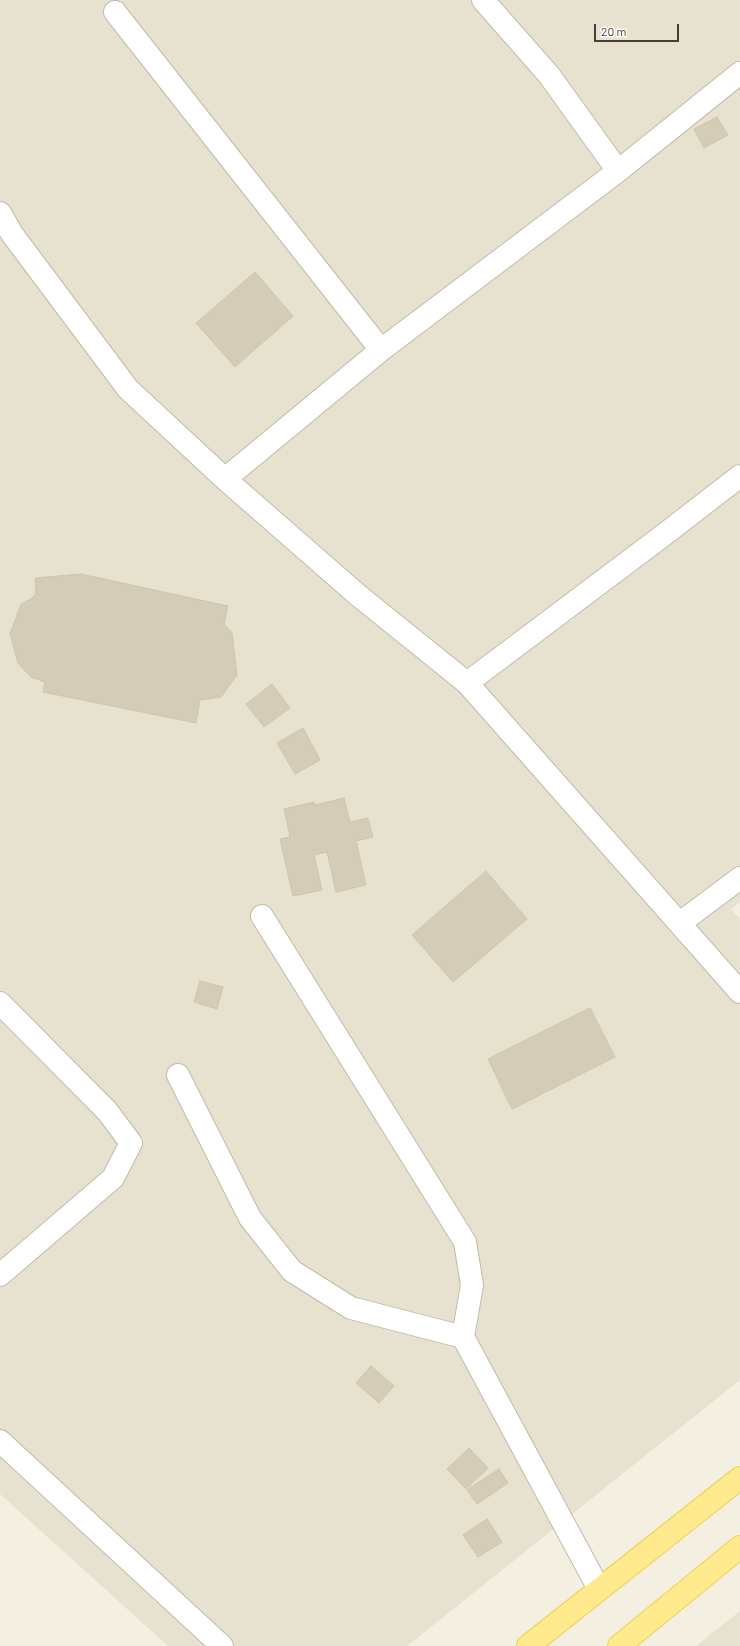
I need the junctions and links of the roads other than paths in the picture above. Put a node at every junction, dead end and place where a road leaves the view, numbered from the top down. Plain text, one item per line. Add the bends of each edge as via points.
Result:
1 (483, 0) edge
2 (115, 12) dead end
3 (740, 73) edge
4 (618, 170) junction
5 (0, 213) edge
6 (381, 350) junction
7 (740, 476) edge
8 (225, 479) junction
9 (467, 683) junction
10 (740, 878) edge
11 (262, 916) dead end
12 (680, 923) junction
13 (740, 992) edge
14 (0, 1003) edge
15 (178, 1075) dead end
16 (0, 1275) edge
17 (463, 1336) junction
18 (0, 1441) edge
19 (740, 1478) edge
20 (740, 1547) edge
21 (599, 1589) junction
22 (222, 1646) edge
23 (528, 1646) edge
24 (619, 1646) edge

1 - 4 street via 549,75
2 - 6 street
3 - 4 street
4 - 6 street
5 - 8 street via 12,234 128,389
6 - 8 street
7 - 9 street
8 - 9 street via 359,596
9 - 12 street
10 - 12 street
11 - 17 street via 465,1242 472,1285
12 - 13 street
14 - 16 street via 107,1111 131,1143 113,1178
15 - 17 street via 250,1218 292,1271 350,1308
17 - 21 street
18 - 22 street
19 - 21 main road
20 - 24 main road
21 - 23 main road

